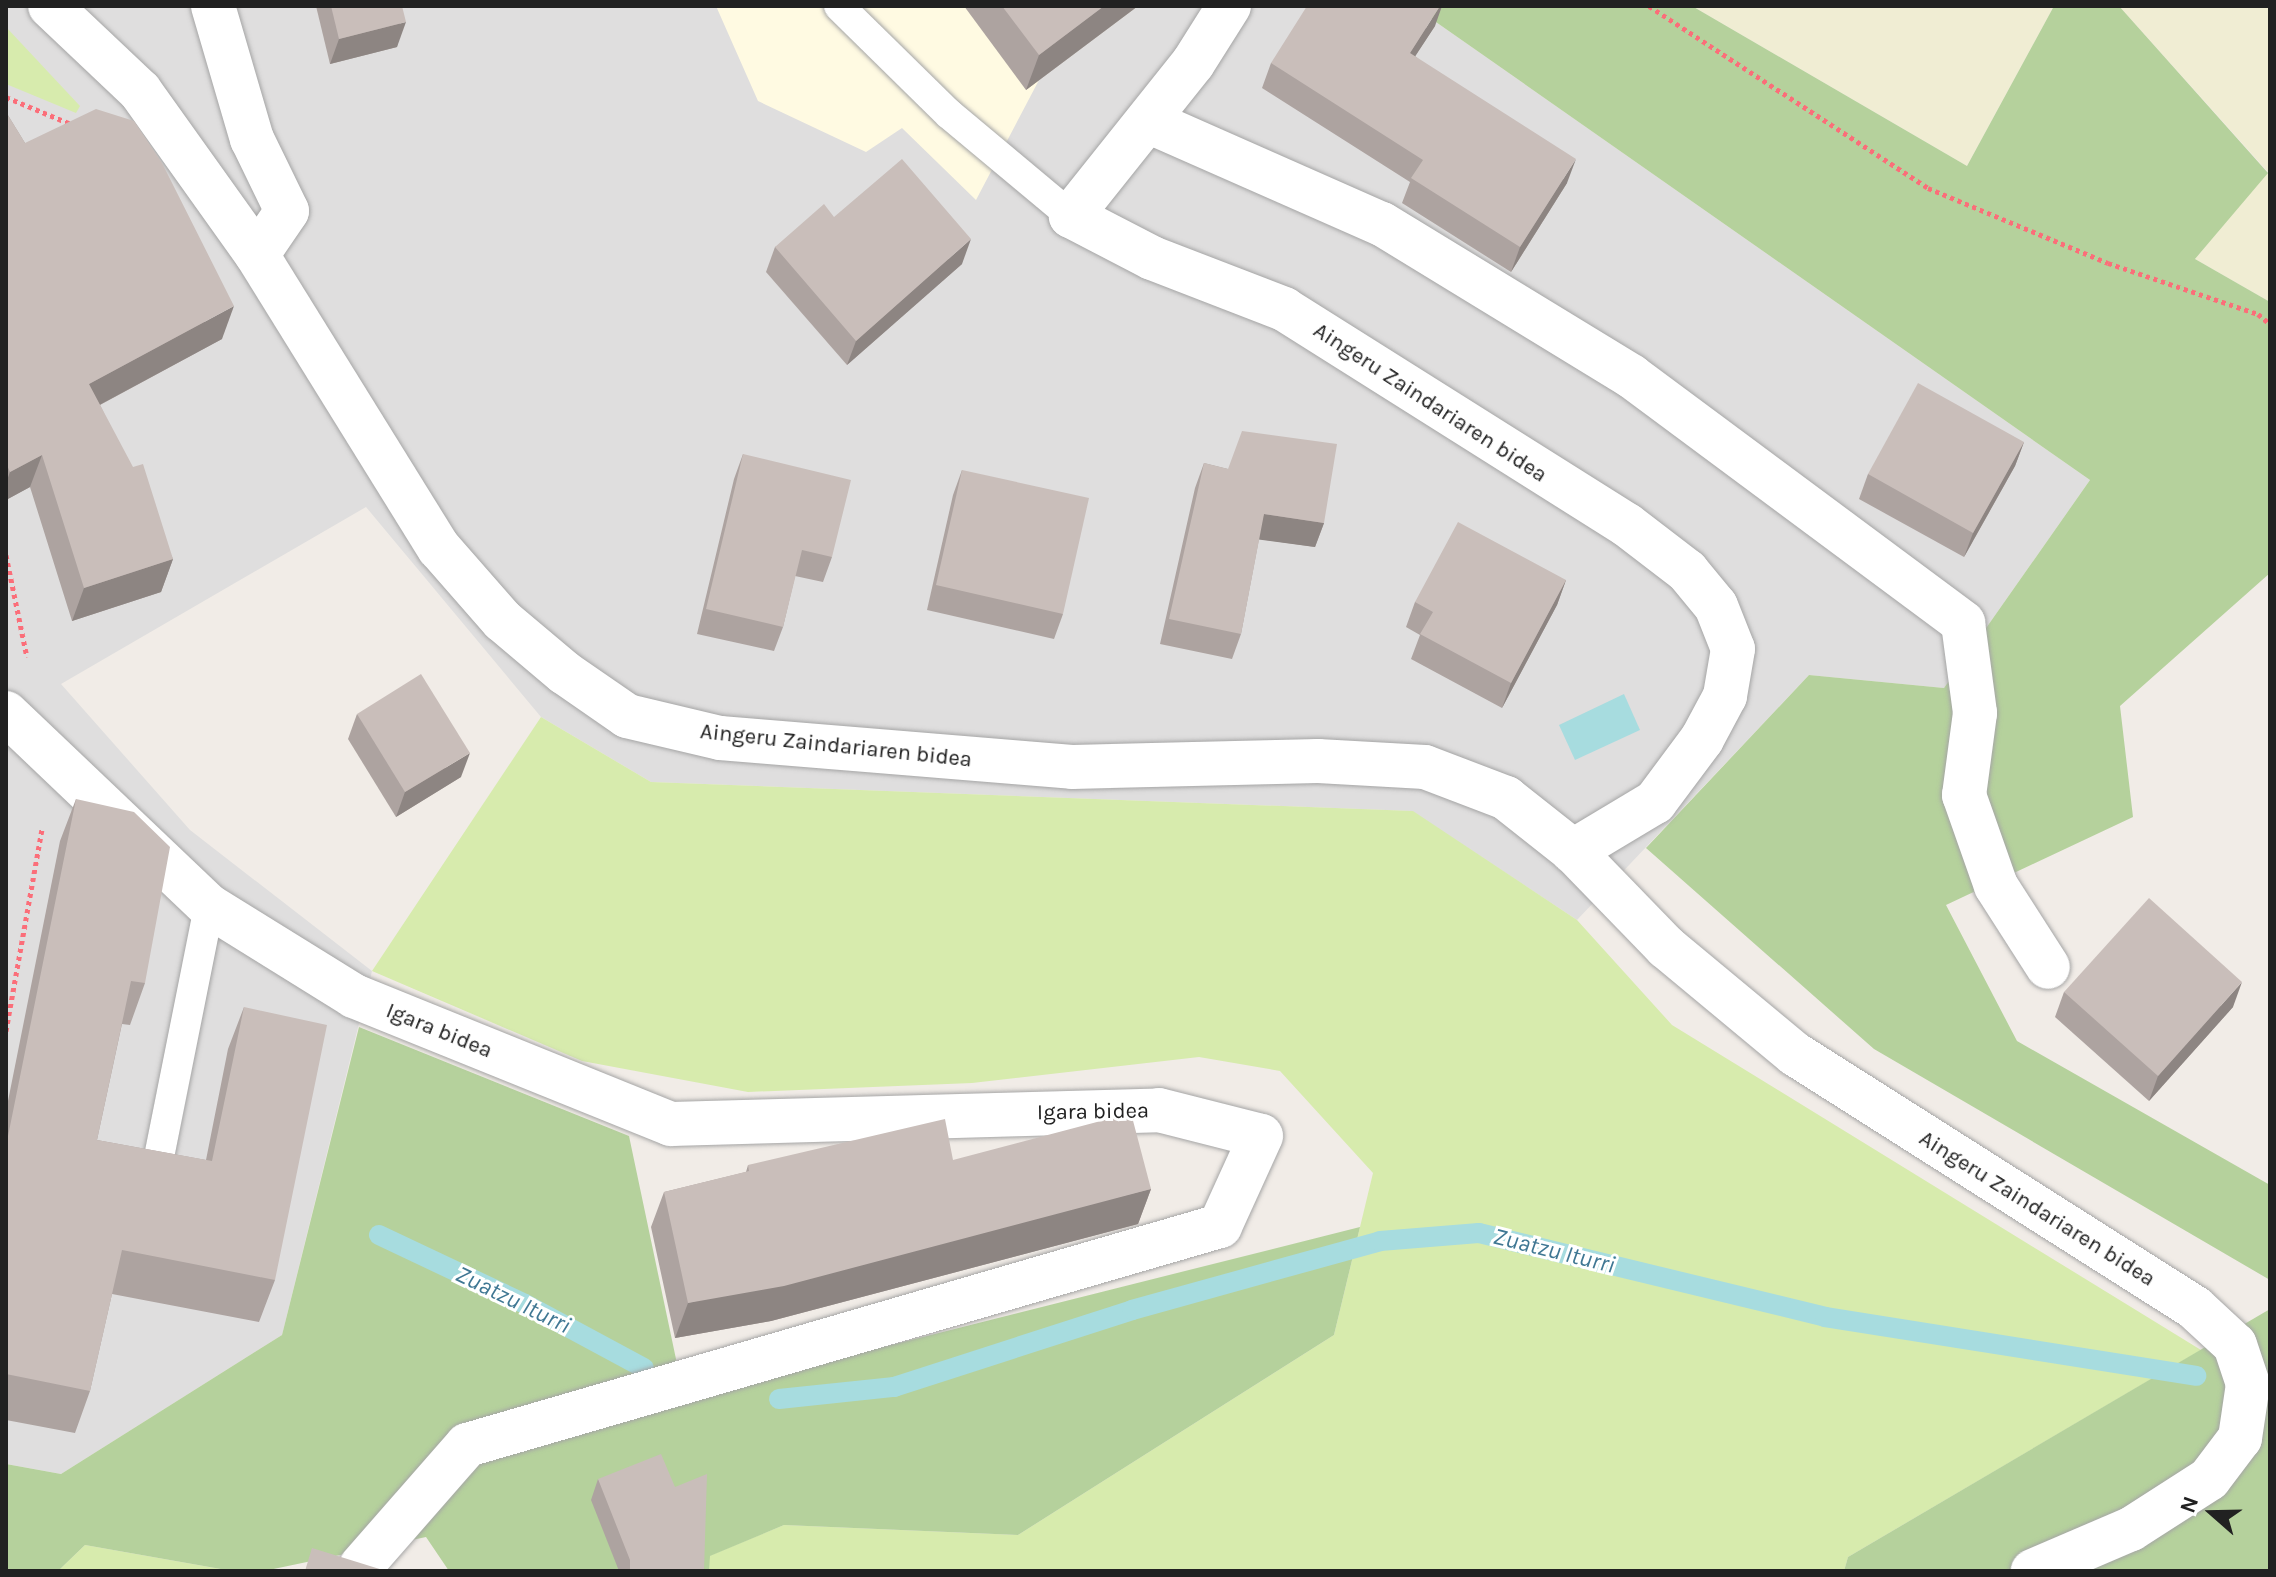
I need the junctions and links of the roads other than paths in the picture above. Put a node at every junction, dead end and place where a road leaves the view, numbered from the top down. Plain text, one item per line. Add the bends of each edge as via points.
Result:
1 (50, 6) edge
2 (213, 6) edge
3 (839, 6) edge
4 (1229, 6) edge
5 (1148, 121) junction
6 (1071, 216) junction
7 (257, 255) junction
8 (6, 713) edge
9 (1573, 851) junction
10 (209, 906) junction
11 (2048, 967) dead end
12 (159, 1157) edge
13 (361, 1566) edge
14 (2033, 1571) edge

1 - 7 street, Aingeru Zaindariaren bidea via 140,91
2 - 7 street via 252,139 287,211
3 - 6 lane via 949,114
4 - 5 street
5 - 6 street
5 - 11 street via 1382,224 1631,376 1963,623 1975,713 1964,795 1996,886
6 - 9 street, Aingeru Zaindariaren bidea via 1152,258 1284,309 1627,525 1687,571 1716,606 1733,649 1725,696 1702,739 1655,802
7 - 9 street, Aingeru Zaindariaren bidea via 439,548 502,620 627,716 720,738 1072,767 1318,761 1425,767 1506,798
8 - 10 street, Igara bidea
9 - 14 street, Aingeru Zaindariaren bidea via 1666,947 1795,1054 2195,1308 2235,1345 2248,1384 2240,1438 2209,1479 2131,1529
10 - 12 lane
10 - 13 street, Igara bidea via 354,996 671,1124 1159,1110 1261,1136 1220,1226 467,1445

